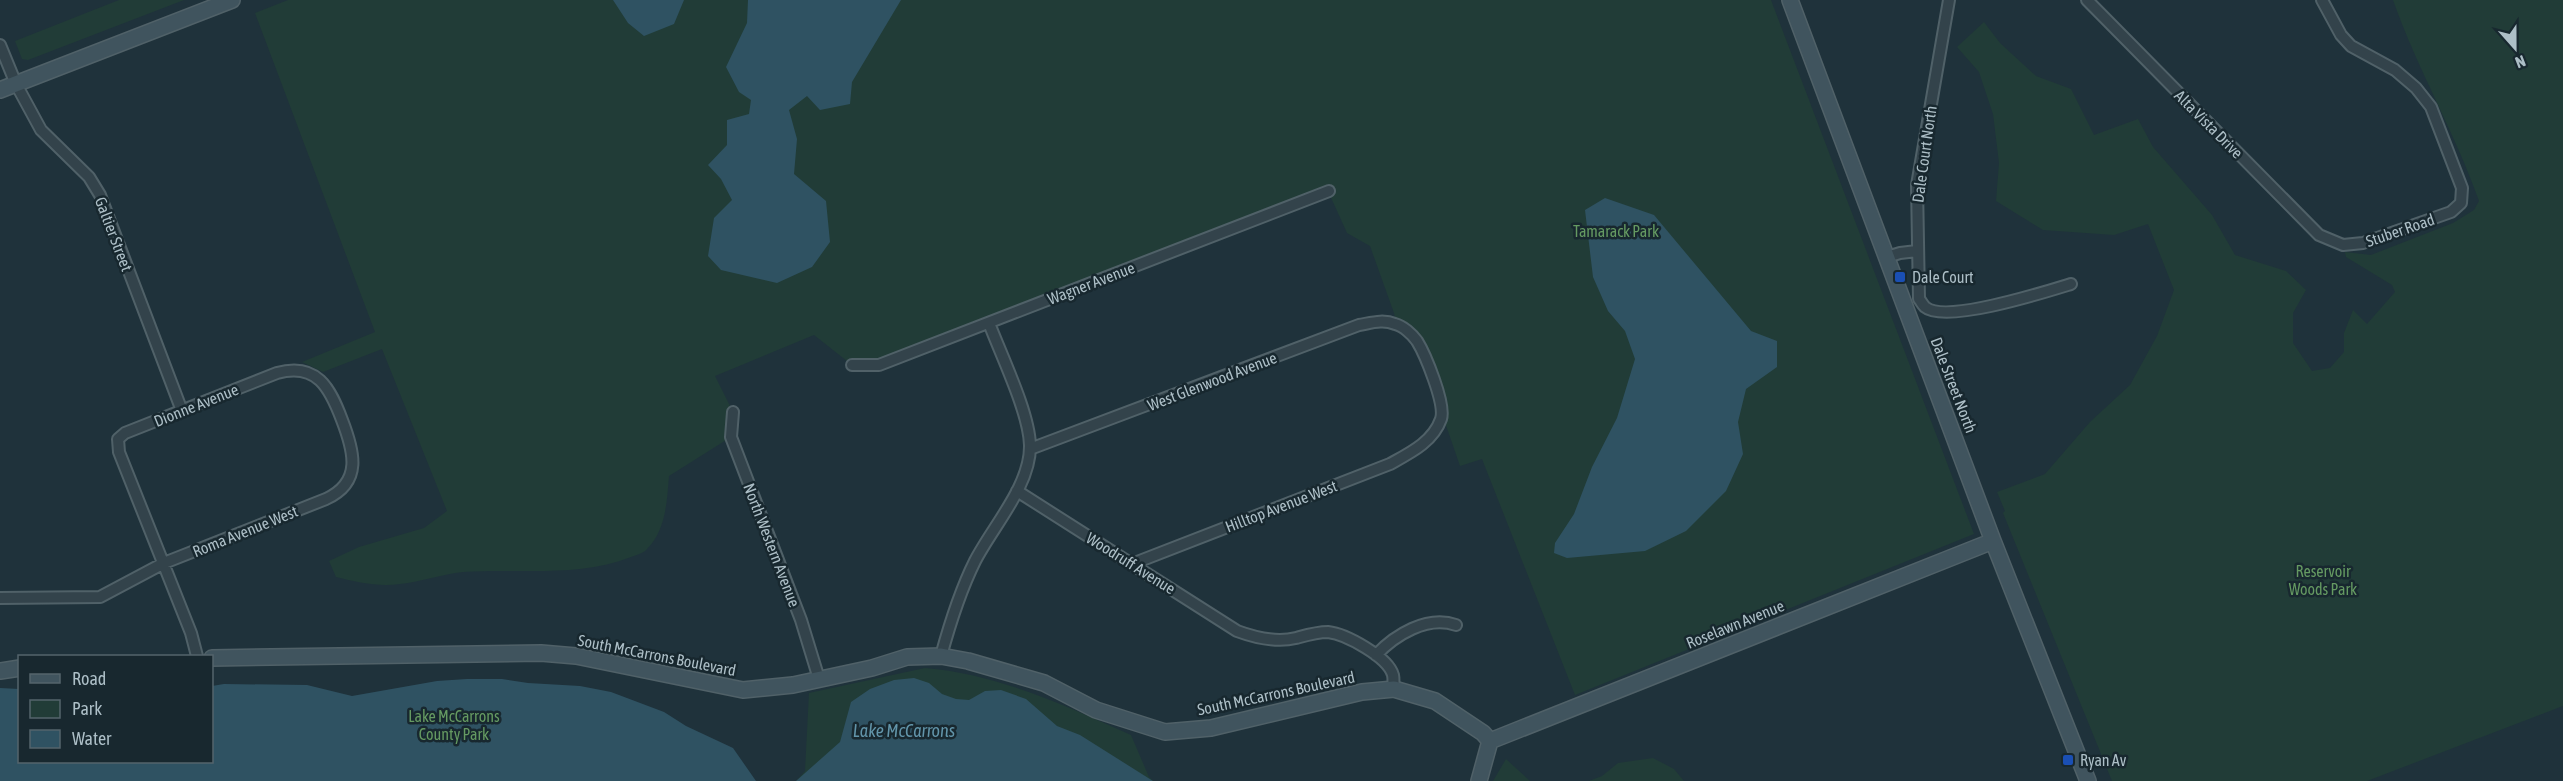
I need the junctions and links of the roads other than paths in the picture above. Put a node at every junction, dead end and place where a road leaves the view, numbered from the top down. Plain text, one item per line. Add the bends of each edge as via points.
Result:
1 (232, 0) edge
2 (1790, 0) edge
3 (1949, 0) edge
4 (2087, 0) edge
5 (2322, 0) edge
6 (0, 45) edge
7 (16, 84) junction
8 (0, 90) edge
9 (1329, 191) dead end
10 (2334, 243) joint
11 (1917, 251) junction
12 (1887, 257) junction
13 (2071, 284) dead end
14 (989, 323) junction
15 (852, 365) dead end
16 (182, 411) junction
17 (733, 412) dead end
18 (1426, 442) joint
19 (1030, 449) junction
20 (1017, 491) junction
21 (326, 500) joint
22 (1994, 541) junction
23 (164, 563) junction
24 (1132, 564) junction
25 (0, 598) edge
26 (1456, 625) dead end
27 (197, 655) edge
28 (1376, 655) junction
29 (941, 656) junction
30 (213, 658) edge
31 (18, 668) edge
32 (0, 671) edge
33 (819, 679) junction
34 (1394, 689) junction
35 (1490, 741) junction
36 (1479, 781) edge
37 (2088, 781) edge

1 - 7 street
2 - 12 street, Dale Street North
3 - 11 street, Dale Court North via 1918,174
4 - 10 street, Alta Vista Drive via 2319,235
5 - 10 street, Stuber Road via 2350,46 2395,70 2431,107 2462,188 2461,202 2451,212 2363,243
6 - 7 street, Galtier Street
7 - 8 street
7 - 16 street, Galtier Street via 41,130 89,177 100,195
9 - 14 street, Wagner Avenue
11 - 12 street
11 - 13 street, Dale Court North via 1919,299 1925,307 1936,311 1983,307
12 - 22 street, Dale Street North
14 - 15 street, Wagner Avenue via 879,365
14 - 19 street via 1024,416
16 - 21 street, Dionne Avenue via 277,373 296,370 315,376 333,398 351,443 353,463 346,483
16 - 23 street, Dionne Avenue via 125,433 118,440 119,452
17 - 33 street, North Western Avenue via 731,437 801,620
18 - 19 street, West Glenwood Avenue via 1442,417 1440,399 1417,341 1396,324 1378,321
18 - 24 street, Hilltop Avenue West via 1390,464
19 - 20 street
20 - 24 street, Woodruff Avenue
20 - 29 street via 976,560 952,615
21 - 23 street, Roma Avenue West
22 - 35 street, Roselawn Avenue
22 - 37 street, Dale Street North
23 - 25 street, Roma Avenue West via 100,597
23 - 27 street
24 - 28 street, Woodruff Avenue via 1251,636 1279,640 1329,632
26 - 28 street via 1443,621 1403,632
28 - 34 street, Woodruff Avenue via 1392,673
29 - 33 street, South McCarrons Boulevard via 907,657
29 - 34 street, South McCarrons Boulevard via 1044,684 1096,710 1165,732 1211,728 1362,692
30 - 33 street, South McCarrons Boulevard via 541,653 576,656 743,690
31 - 32 street
34 - 35 street, South McCarrons Boulevard via 1435,701
35 - 36 street

